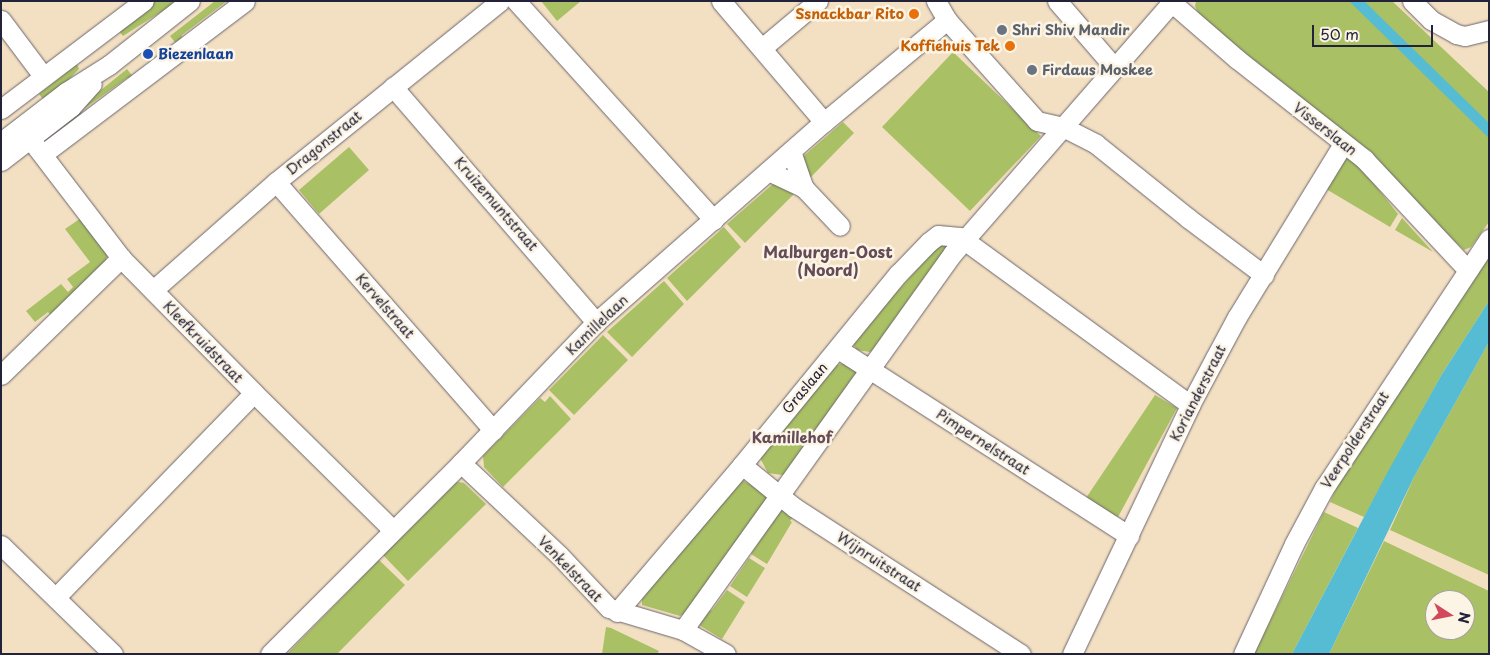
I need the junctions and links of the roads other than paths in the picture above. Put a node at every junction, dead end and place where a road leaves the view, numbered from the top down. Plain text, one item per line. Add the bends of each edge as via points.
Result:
1 (144, 1) edge
2 (190, 1) edge
3 (245, 1) edge
4 (500, 1) edge
5 (516, 1) edge
6 (721, 1) edge
7 (818, 1) edge
8 (936, 1) edge
9 (1057, 1) edge
10 (1412, 1) edge
11 (1171, 2) edge
12 (1, 20) edge
13 (947, 20) junction
14 (1489, 30) edge
15 (762, 48) junction
16 (1114, 68) junction
17 (43, 76) junction
18 (393, 87) junction
19 (1, 109) edge
20 (824, 122) junction
21 (1063, 126) junction
22 (26, 133) junction
23 (1, 142) edge
24 (1344, 144) junction
25 (791, 151) junction
26 (43, 154) junction
27 (1, 161) edge
28 (768, 171) junction
29 (276, 182) junction
30 (804, 188) junction
31 (714, 220) junction
32 (840, 226) dead end
33 (1489, 239) edge
34 (964, 242) junction
35 (121, 258) junction
36 (1468, 270) junction
37 (1264, 275) junction
38 (153, 290) junction
39 (596, 322) junction
40 (838, 349) junction
41 (870, 368) junction
42 (1, 375) edge
43 (254, 393) junction
44 (1190, 405) junction
45 (493, 430) junction
46 (461, 463) junction
47 (742, 465) junction
48 (780, 494) junction
49 (393, 530) junction
50 (1129, 536) junction
51 (1, 545) edge
52 (56, 597) junction
53 (617, 612) junction
54 (683, 630) junction
55 (113, 654) edge
56 (270, 654) edge
57 (726, 654) edge
58 (1021, 654) edge
59 (1072, 654) edge
60 (1243, 654) edge

1 - 17 street
2 - 22 street via 109,65 66,92
3 - 26 street
4 - 18 street, Dragonstraat
5 - 31 street
6 - 15 street
7 - 15 street
8 - 13 street
9 - 16 street
10 - 14 street via 1432,20 1456,34 1465,36
11 - 16 street
11 - 24 street, Visserslaan
12 - 17 street
13 - 20 street, Kamillelaan
13 - 21 street via 1037,121
15 - 20 street
16 - 21 street
17 - 19 street
18 - 29 street, Dragonstraat
18 - 39 street, Kruizemuntstraat
20 - 25 street, Kamillelaan
21 - 34 street
21 - 37 street via 1096,144
22 - 23 street
22 - 26 street, Kleefkruidstraat
22 - 27 street
24 - 36 street, Visserslaan via 1364,159
24 - 37 street, Korianderstraat
25 - 28 street, Kamillelaan
25 - 30 street
26 - 35 street, Kleefkruidstraat
28 - 30 street
28 - 31 street, Kamillelaan
29 - 38 street, Dragonstraat
29 - 45 street, Kervelstraat
30 - 32 street
31 - 39 street, Kamillelaan
33 - 36 street, Veerpolderstraat
34 - 40 street, Graslaan via 960,237 938,235 929,242 898,274
34 - 41 street
34 - 44 street, Graslaan
35 - 38 street, Kleefkruidstraat
35 - 42 street
36 - 60 street, Veerpolderstraat via 1324,488
37 - 44 street, Korianderstraat via 1237,317
38 - 43 street, Kleefkruidstraat
39 - 45 street, Kamillelaan
40 - 41 street, Pimpernelstraat
40 - 47 street, Graslaan
41 - 48 street
41 - 50 street, Pimpernelstraat
43 - 49 street, Kleefkruidstraat
43 - 52 street
44 - 50 street, Korianderstraat
45 - 46 street, Kamillelaan
46 - 49 street, Kamillelaan
46 - 53 street, Venkelstraat via 609,608
47 - 48 street, Wijnruitstraat
47 - 53 street, Graslaan
48 - 54 street
48 - 58 street, Wijnruitstraat via 795,508
49 - 56 street, Kamillelaan
50 - 59 street, Korianderstraat
51 - 52 street
52 - 55 street
53 - 54 street, Venkelstraat
54 - 57 street, Venkelstraat

